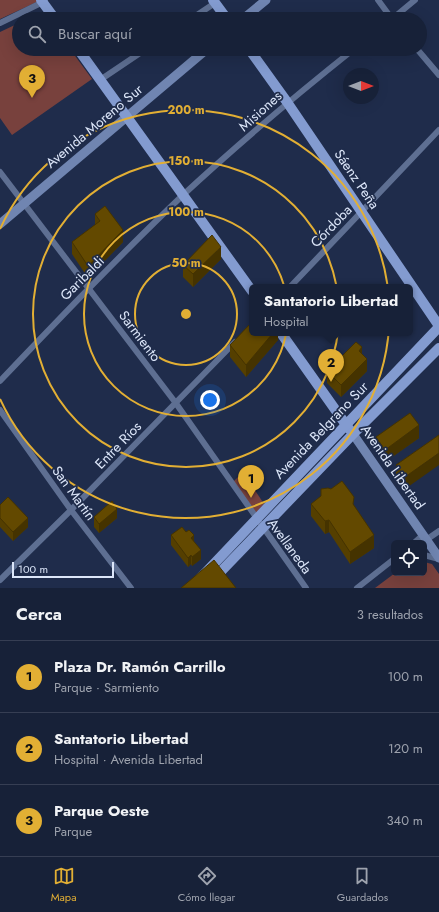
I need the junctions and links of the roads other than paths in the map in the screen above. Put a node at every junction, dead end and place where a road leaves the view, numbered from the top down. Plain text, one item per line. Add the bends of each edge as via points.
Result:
1 (266, 0) edge
2 (378, 0) edge
3 (415, 0) edge
4 (43, 1) edge
5 (214, 2) edge
6 (22, 12) edge
7 (50, 12) edge
8 (200, 12) edge
9 (222, 12) edge
10 (251, 12) edge
11 (387, 12) edge
12 (400, 12) edge
13 (12, 17) edge
14 (0, 23) edge
15 (83, 56) edge
16 (136, 56) edge
17 (199, 56) edge
18 (254, 56) edge
19 (345, 56) edge
20 (423, 56) edge
21 (439, 75) edge
22 (100, 80) junction
23 (288, 102) junction
24 (127, 116) junction
25 (439, 130) edge
26 (0, 172) edge
27 (184, 194) junction
28 (25, 204) junction
29 (362, 211) junction
30 (0, 224) edge
31 (293, 284) edge
32 (410, 284) edge
33 (249, 287) edge
34 (89, 288) junction
35 (413, 288) edge
36 (439, 327) edge
37 (283, 336) edge
38 (241, 337) edge
39 (439, 348) edge
40 (0, 381) edge
41 (175, 402) junction
42 (0, 410) edge
43 (346, 424) junction
44 (352, 434) junction
45 (71, 510) junction
46 (256, 519) junction
47 (263, 528) junction
48 (439, 531) edge
49 (425, 538) junction
50 (421, 540) edge
51 (427, 556) edge
52 (439, 559) edge
53 (391, 561) edge
54 (0, 580) edge
55 (131, 588) edge
56 (191, 588) edge
57 (206, 588) edge
58 (306, 588) edge
59 (356, 588) edge

1 - 10 street
2 - 11 street
3 - 12 street
4 - 6 street
4 - 7 main road
5 - 8 street
5 - 9 main road
13 - 14 street
15 - 22 main road
16 - 22 street
17 - 24 street, Avenida Moreno Sur
18 - 23 main road, Sáenz Peña
19 - 23 street, Misiones
20 - 21 street
22 - 24 main road
23 - 27 street, Misiones
23 - 29 main road, Sáenz Peña
24 - 27 main road
24 - 28 street, Avenida Moreno Sur
25 - 29 street, Córdoba
26 - 28 street, Sarmiento
27 - 33 main road
27 - 34 street, Garibaldi
28 - 30 street, Avenida Moreno Sur
28 - 34 street, Sarmiento
29 - 31 street, Córdoba
29 - 32 main road, Sáenz Peña
34 - 40 street, Garibaldi
34 - 41 street, Sarmiento
35 - 36 main road, Sáenz Peña
36 - 43 main road, Avenida Belgrano Sur
37 - 43 main road, Avenida Libertad
38 - 41 street, Entre Ríos
39 - 44 main road, Avenida Belgrano Sur
41 - 45 street, Entre Ríos
41 - 46 street, Sarmiento
42 - 45 street, San Martín
43 - 44 main road, Avenida Libertad
43 - 46 main road, Avenida Belgrano Sur
44 - 47 main road, Avenida Belgrano Sur
44 - 49 street, Avenida Libertad
45 - 54 street, Entre Ríos
45 - 55 street, San Martín
46 - 47 street, Avellaneda
46 - 56 main road, Avenida Belgrano Sur
47 - 57 main road, Avenida Belgrano Sur
47 - 58 street, Avellaneda
48 - 49 street
49 - 50 street
49 - 52 street, Avenida Libertad
51 - 52 street
53 - 59 street

